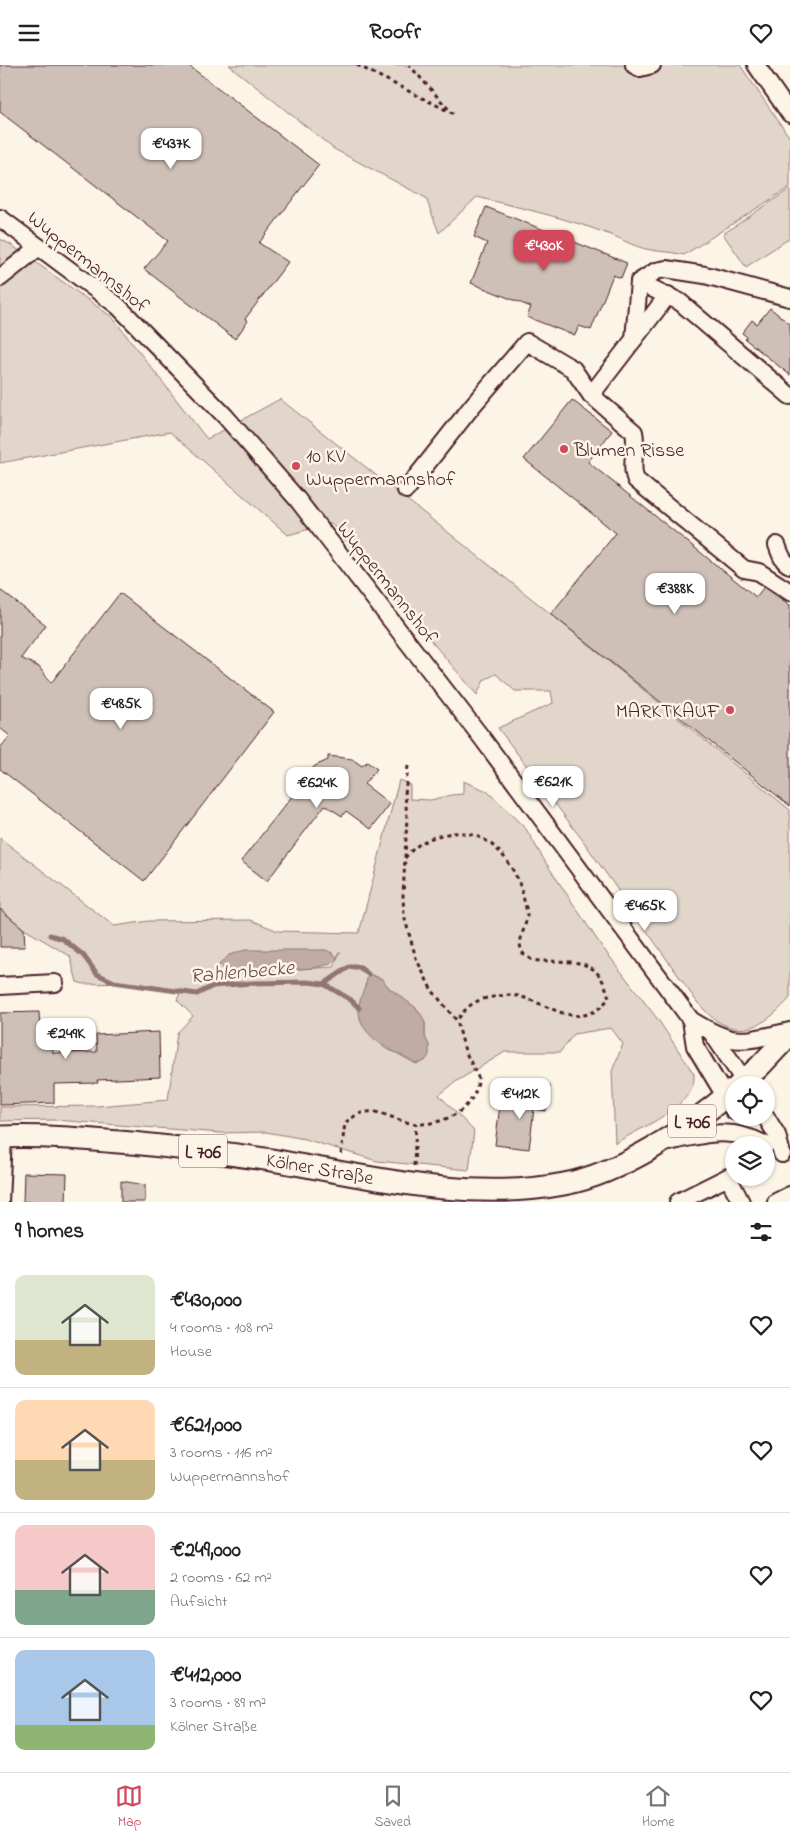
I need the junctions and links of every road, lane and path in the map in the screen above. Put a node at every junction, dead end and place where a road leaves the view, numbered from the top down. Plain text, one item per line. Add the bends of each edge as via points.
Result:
1 (357, 65) edge
2 (409, 65) edge
3 (634, 65) edge
4 (652, 65) edge
5 (756, 65) edge
6 (790, 114) edge
7 (0, 218) edge
8 (39, 247) junction
9 (0, 278) edge
10 (639, 282) junction
11 (668, 295) junction
12 (790, 299) edge
13 (634, 339) junction
14 (591, 395) junction
15 (790, 396) edge
16 (406, 490) dead end
17 (777, 545) dead end
18 (790, 565) edge
19 (790, 591) edge
20 (408, 766) dead end
21 (405, 859) junction
22 (55, 983) dead end
23 (0, 986) edge
24 (691, 1020) junction
25 (457, 1021) junction
26 (712, 1033) junction
27 (790, 1033) edge
28 (731, 1076) edge
29 (751, 1076) edge
30 (725, 1078) edge
31 (725, 1099) edge
32 (416, 1123) junction
33 (747, 1126) edge
34 (771, 1126) edge
35 (745, 1136) edge
36 (756, 1136) edge
37 (2, 1137) edge
38 (659, 1143) junction
39 (775, 1151) edge
40 (786, 1158) edge
41 (339, 1172) junction
42 (412, 1185) junction
43 (790, 1195) edge
44 (466, 1196) edge
45 (0, 1202) edge
46 (678, 1202) edge
47 (741, 1202) edge
48 (776, 1202) edge

1 - 2 path via 452,113
3 - 4 street via 640,69
5 - 6 street
7 - 8 street, Wuppermannshof
8 - 9 street
8 - 24 street, Wuppermannshof via 118,306 225,416 297,499 482,738
10 - 11 street
10 - 12 street via 656,271 666,269 705,275
10 - 13 street
11 - 13 street
11 - 15 street
13 - 14 street
14 - 16 street via 573,369 527,342
14 - 19 street via 634,432 636,480 744,569 759,572
17 - 18 street
20 - 21 path
21 - 25 path via 404,916 416,958 431,989
21 - 25 path via 412,849 427,839 442,835 454,832 483,839 501,854 518,878 527,915 520,939 526,957 536,961 582,963 594,969 601,978 609,998 602,1008 590,1014 575,1015 510,995 494,997 470,1006
22 - 23 street
24 - 26 street, Wuppermannshof
24 - 30 street, Wuppermannshof via 695,1046
25 - 32 path via 468,1059 478,1079 476,1091 471,1101 450,1117 426,1124
26 - 27 street, Wuppermannshof via 745,1041
26 - 28 street, Wuppermannshof
27 - 29 main road, Kölner Straße / L 706
31 - 38 main road, Kölner Straße / L 706
32 - 41 path via 381,1113 356,1113 345,1123
32 - 42 path
33 - 36 street
34 - 40 street
35 - 38 street via 724,1132
37 - 41 main road, Kölner Straße / L 706 via 63,1138 192,1149
37 - 45 street
38 - 44 main road, Kölner Straße / L 706 via 589,1178
39 - 40 street
41 - 42 main road, Kölner Straße / L 706
42 - 44 main road, Kölner Straße / L 706
43 - 48 street
46 - 47 street via 728,1177

